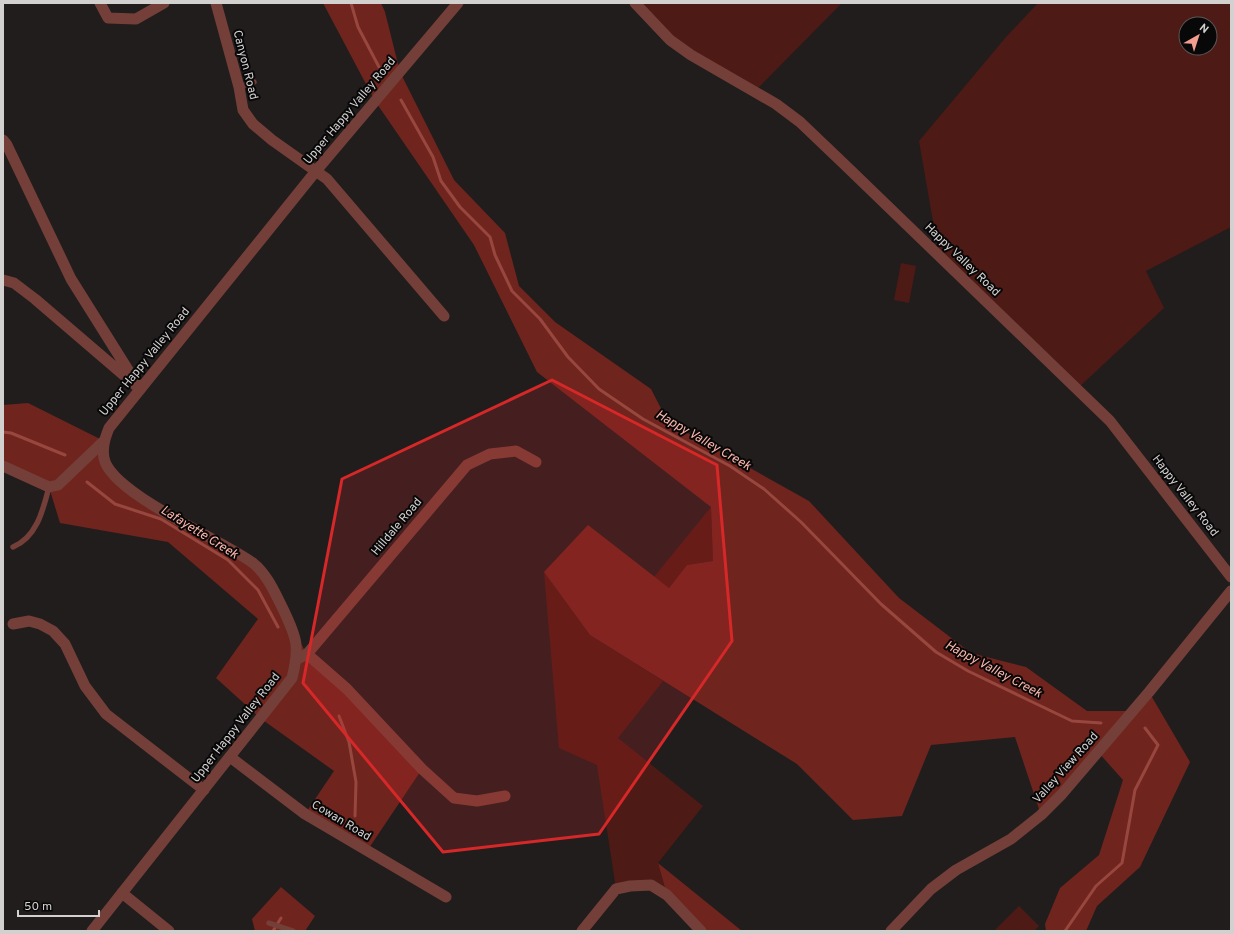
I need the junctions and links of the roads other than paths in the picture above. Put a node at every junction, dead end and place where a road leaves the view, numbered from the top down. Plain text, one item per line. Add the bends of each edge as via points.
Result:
1 (100, 3) edge
2 (164, 3) edge
3 (216, 3) edge
4 (458, 3) edge
5 (635, 3) edge
6 (254, 82) dead end
7 (239, 87) junction
8 (3, 140) edge
9 (316, 171) junction
10 (3, 280) edge
11 (444, 316) dead end
12 (140, 389) junction
13 (104, 441) junction
14 (536, 462) dead end
15 (3, 466) edge
16 (49, 487) junction
17 (13, 547) dead end
18 (1231, 577) edge
19 (1231, 591) edge
20 (13, 624) dead end
21 (302, 656) junction
22 (230, 758) junction
23 (204, 790) junction
24 (505, 796) dead end
25 (122, 893) junction
26 (446, 897) dead end
27 (269, 923) dead end
28 (92, 931) edge
29 (169, 931) edge
30 (293, 931) edge
31 (582, 931) edge
32 (701, 931) edge
33 (892, 931) edge

1 - 2 street via 108,18 136,19
3 - 7 street, Canyon Road
4 - 9 street, Upper Happy Valley Road
5 - 18 street, Happy Valley Road via 670,40 690,55 776,104 800,122 849,169 1110,421
6 - 7 lane
7 - 9 street, Canyon Road via 243,110 253,124
8 - 12 street via 71,279
9 - 11 street, Canyon Road via 341,194
9 - 12 street, Upper Happy Valley Road
10 - 12 street via 14,283 35,299
12 - 13 street, Upper Happy Valley Road via 109,428
13 - 16 street via 58,485
13 - 21 street, Upper Happy Valley Road via 104,459 114,476 137,496 224,544 254,564 265,575 292,627
14 - 21 street, Hilldale Road via 516,451 490,454 467,465
15 - 16 street
16 - 17 lane via 35,528 28,537
19 - 33 street, Valley View Road via 1149,692 1051,804 1011,839 956,870 931,889
20 - 23 street via 29,621 53,631 65,644 85,686 106,714
21 - 22 street, Upper Happy Valley Road via 292,678
21 - 24 street via 347,689 422,769 454,798 477,801
22 - 23 street, Upper Happy Valley Road
22 - 26 street, Cowan Road via 305,814
23 - 25 street, Upper Happy Valley Road
25 - 28 street, Upper Happy Valley Road
25 - 29 street
27 - 30 lane
31 - 32 street via 616,889 651,885 667,895

